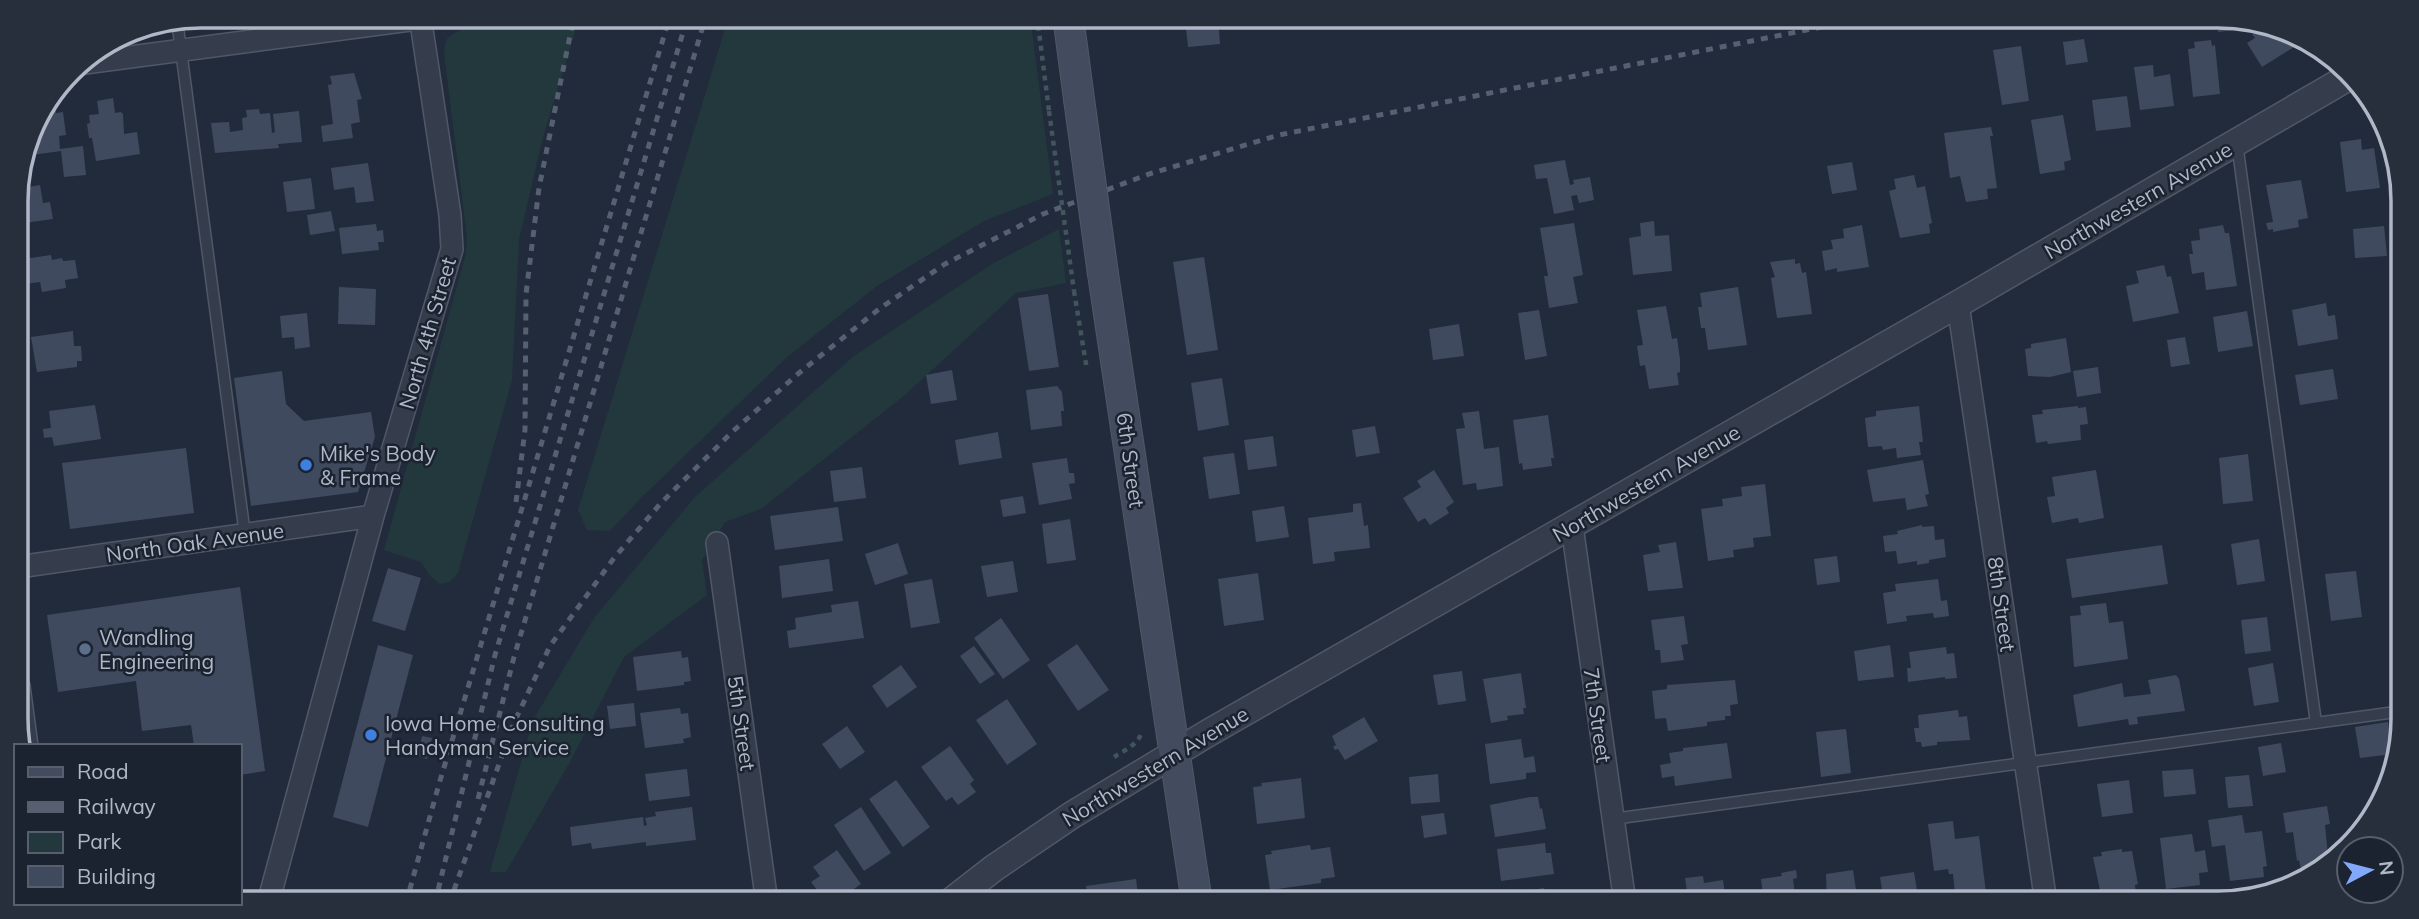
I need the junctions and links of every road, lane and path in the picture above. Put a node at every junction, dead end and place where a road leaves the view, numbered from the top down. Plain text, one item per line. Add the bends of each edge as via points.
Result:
1 (345, 28) edge
2 (428, 28) edge
3 (1039, 28) edge
4 (1070, 28) edge
5 (178, 29) edge
6 (181, 50) junction
7 (100, 61) edge
8 (2342, 81) edge
9 (2237, 142) junction
10 (1074, 291) dead end
11 (1958, 304) junction
12 (373, 516) junction
13 (1572, 526) junction
14 (245, 535) junction
15 (717, 543) dead end
16 (28, 566) edge
17 (2391, 713) edge
18 (2316, 723) junction
19 (1175, 753) junction
20 (2025, 762) junction
21 (1613, 819) junction
22 (271, 891) edge
23 (765, 891) edge
24 (964, 891) edge
25 (1195, 891) edge
26 (1623, 891) edge
27 (2044, 891) edge

1 - 6 street
2 - 12 street, North 4th Street via 452,249
3 - 10 path, bridge
4 - 19 main road, 6th Street, bridge
5 - 6 lane
6 - 7 street
6 - 14 lane
8 - 9 street, Northwestern Avenue
9 - 11 street, Northwestern Avenue
9 - 18 lane
11 - 13 street, Northwestern Avenue
11 - 20 street, 8th Street
12 - 14 street, North Oak Avenue
12 - 22 street, North 4th Street
13 - 19 street, Northwestern Avenue
13 - 21 street, 7th Street
14 - 16 street, North Oak Avenue
15 - 23 street, 5th Street
17 - 18 lane
18 - 20 lane
19 - 24 street, Northwestern Avenue via 1072,815
19 - 25 main road, 6th Street
20 - 21 lane
20 - 27 street, 8th Street
21 - 26 street, 7th Street

